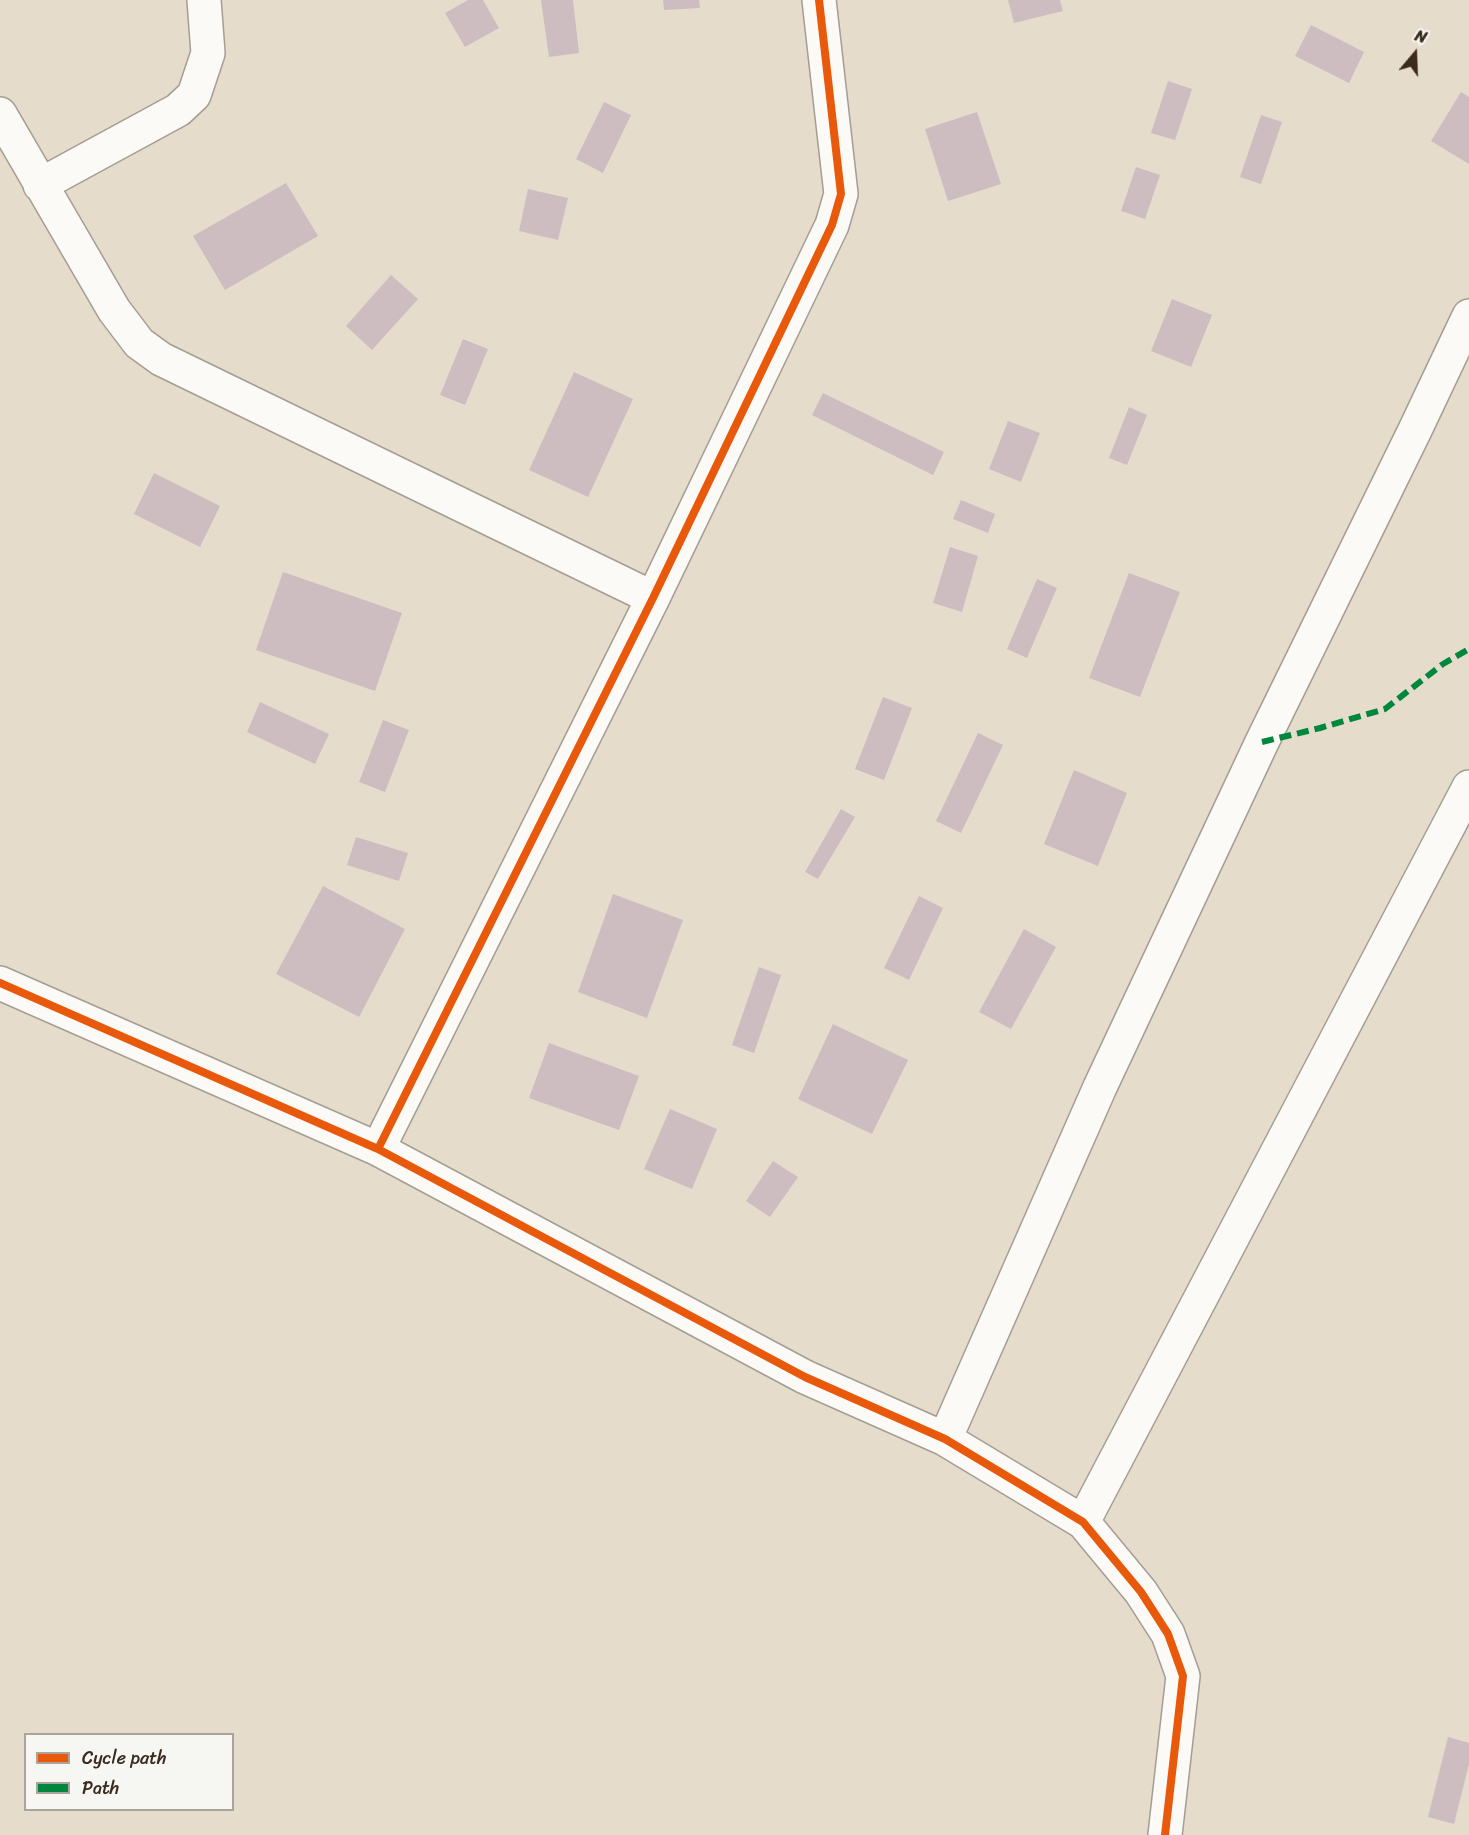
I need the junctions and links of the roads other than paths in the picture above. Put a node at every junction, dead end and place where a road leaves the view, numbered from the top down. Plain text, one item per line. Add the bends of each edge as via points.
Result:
1 (204, 0) edge
2 (819, 0) edge
3 (0, 114) edge
4 (40, 185) junction
5 (1469, 316) edge
6 (652, 598) junction
7 (1469, 787) edge
8 (0, 982) edge
9 (378, 1149) junction
10 (945, 1439) junction
11 (1083, 1522) junction
12 (1165, 1835) edge

1 - 4 street via 208,53 194,95 178,110
2 - 6 street via 842,194 832,225
3 - 4 street
4 - 6 street via 114,310 139,343 161,359
5 - 10 street via 1105,1076
6 - 9 street
7 - 11 street
8 - 9 street
9 - 10 street via 805,1377
10 - 11 street
11 - 12 street via 1141,1592 1168,1634 1183,1676

